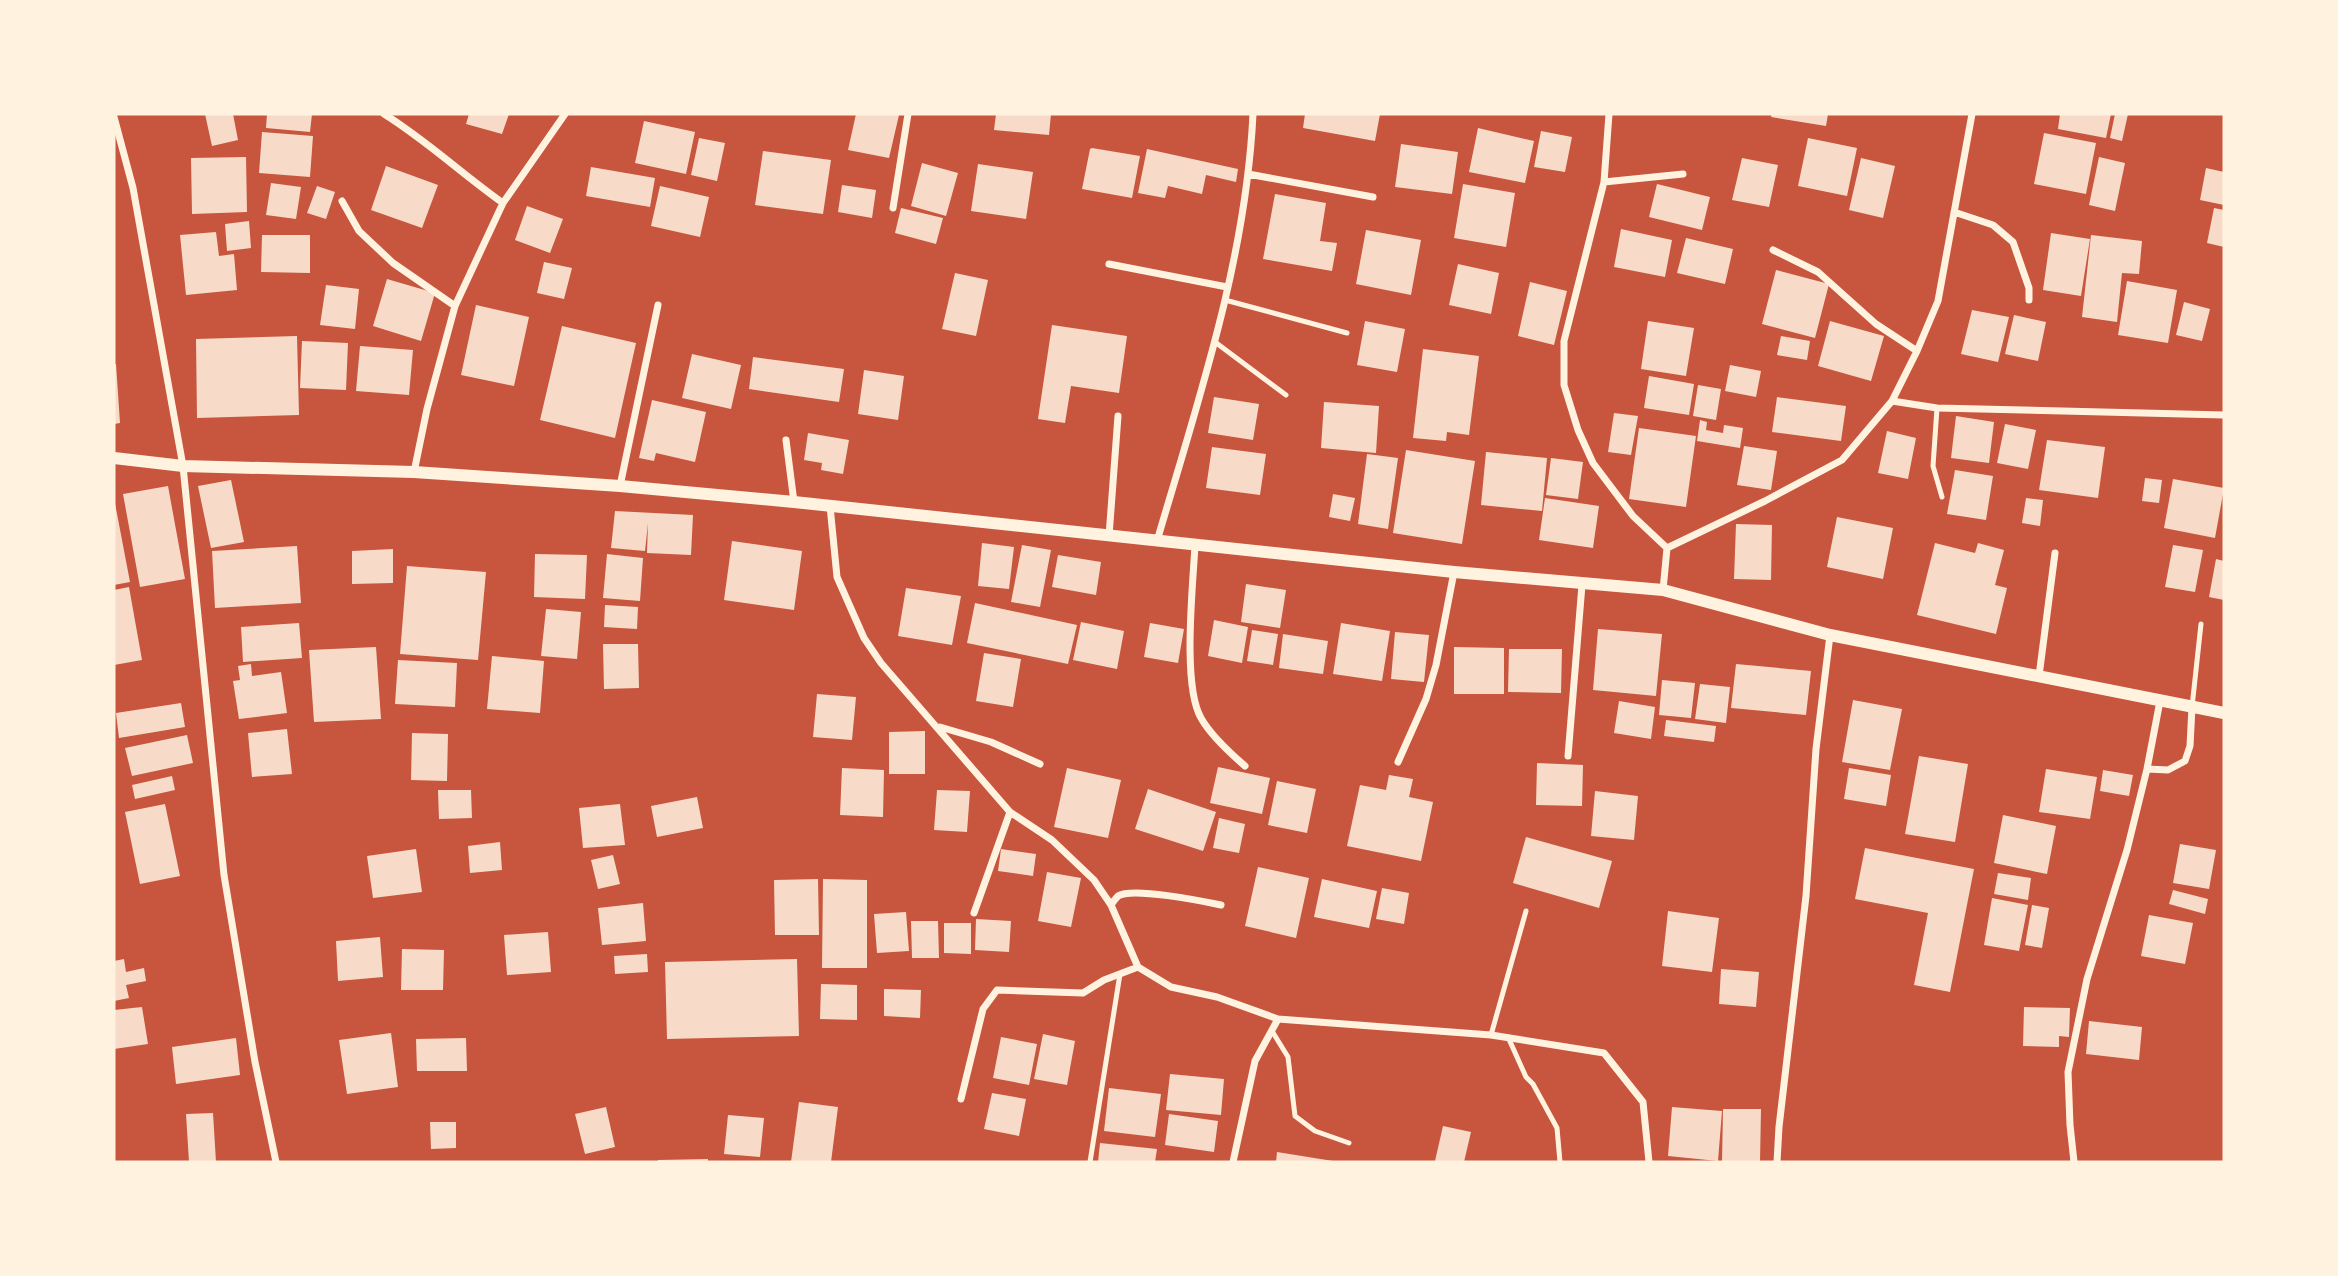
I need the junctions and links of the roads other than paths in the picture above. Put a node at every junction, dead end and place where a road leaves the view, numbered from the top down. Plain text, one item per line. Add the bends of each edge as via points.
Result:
1 (384, 114) edge
2 (565, 114) edge
3 (908, 114) edge
4 (1253, 114) edge
5 (1609, 114) edge
6 (1972, 114) edge
7 (114, 117) edge
8 (1248, 174) junction
9 (1683, 174) dead end
10 (1604, 182) junction
11 (1373, 197) dead end
12 (342, 201) dead end
13 (503, 203) junction
14 (894, 208) dead end
15 (1954, 212) junction
16 (1773, 250) dead end
17 (1109, 264) dead end
18 (1227, 287) junction
19 (1225, 300) junction
20 (2029, 300) dead end
21 (658, 305) dead end
22 (455, 306) junction
23 (1347, 332) dead end
24 (1215, 342) junction
25 (1917, 351) junction
26 (1286, 395) dead end
27 (1892, 401) junction
28 (1937, 408) junction
29 (2224, 415) edge
30 (1118, 416) dead end
31 (786, 440) dead end
32 (114, 458) edge
33 (183, 466) junction
34 (414, 472) junction
35 (620, 486) junction
36 (1941, 497) dead end
37 (794, 502) junction
38 (830, 506) junction
39 (1109, 536) junction
40 (1157, 541) junction
41 (1195, 545) junction
42 (1667, 548) junction
43 (2055, 553) dead end
44 (1454, 572) junction
45 (1582, 585) junction
46 (1663, 590) junction
47 (2201, 624) dead end
48 (1830, 635) junction
49 (2039, 676) junction
50 (2160, 701) junction
51 (2192, 707) junction
52 (2224, 712) edge
53 (939, 729) junction
54 (1568, 756) dead end
55 (1398, 762) dead end
56 (1040, 764) dead end
57 (1245, 766) dead end
58 (2147, 769) junction
59 (1010, 812) junction
60 (1111, 905) junction
61 (1221, 905) dead end
62 (1526, 911) dead end
63 (974, 913) dead end
64 (1138, 967) junction
65 (1120, 974) junction
66 (1278, 1019) junction
67 (1272, 1031) junction
68 (1491, 1035) junction
69 (1508, 1037) junction
70 (961, 1099) dead end
71 (1349, 1143) dead end
72 (276, 1162) edge
73 (1090, 1162) edge
74 (1233, 1162) edge
75 (1560, 1162) edge
76 (1649, 1162) edge
77 (1777, 1162) edge
78 (2074, 1162) edge

1 - 13 street
2 - 13 street
3 - 14 street
4 - 8 street
5 - 10 street
6 - 15 street
7 - 33 street via 133,188
8 - 11 street
8 - 18 street
9 - 10 street
10 - 42 street via 1564,341 1564,385 1593,463 1633,516
12 - 22 street via 359,231 393,263
13 - 22 street
15 - 20 street via 1993,225 2013,242
15 - 25 street via 1938,301
16 - 25 street via 1818,272 1876,324
17 - 18 street
18 - 19 street
19 - 23 lane
19 - 24 street
21 - 35 street
22 - 34 street
24 - 26 lane
24 - 40 street
25 - 27 street
27 - 28 street
27 - 42 street via 1842,460
28 - 29 street
28 - 36 lane via 1933,466
30 - 39 street
31 - 37 street
32 - 33 street
33 - 34 street
33 - 72 street via 224,874
34 - 35 street
35 - 37 street
37 - 38 street
38 - 39 street
38 - 53 street via 837,577 864,638
39 - 40 street
40 - 41 street
41 - 44 street
41 - 57 street via 1190,676 1200,718
42 - 46 street
43 - 49 street
44 - 45 street
44 - 55 street via 1426,699
45 - 46 street
45 - 54 street
46 - 48 street
47 - 51 lane
48 - 49 street
48 - 77 street
49 - 50 street
50 - 51 street
50 - 58 street
51 - 52 street
51 - 58 street via 2185,761 2168,770
53 - 56 street via 966,733
53 - 59 street
58 - 78 street via 2087,979 2068,1072
59 - 60 street via 1052,840 1094,880
59 - 63 street
60 - 61 street via 1125,894
60 - 64 street
62 - 68 lane
64 - 65 street
64 - 66 street via 1171,987 1217,997
65 - 70 street via 1083,993 997,990 983,1009
65 - 73 lane
66 - 67 street
66 - 68 street
67 - 71 lane via 1288,1057 1295,1116 1315,1131
67 - 74 street via 1255,1061
68 - 69 street
69 - 75 lane via 1557,1128
69 - 76 street via 1604,1053 1643,1102

